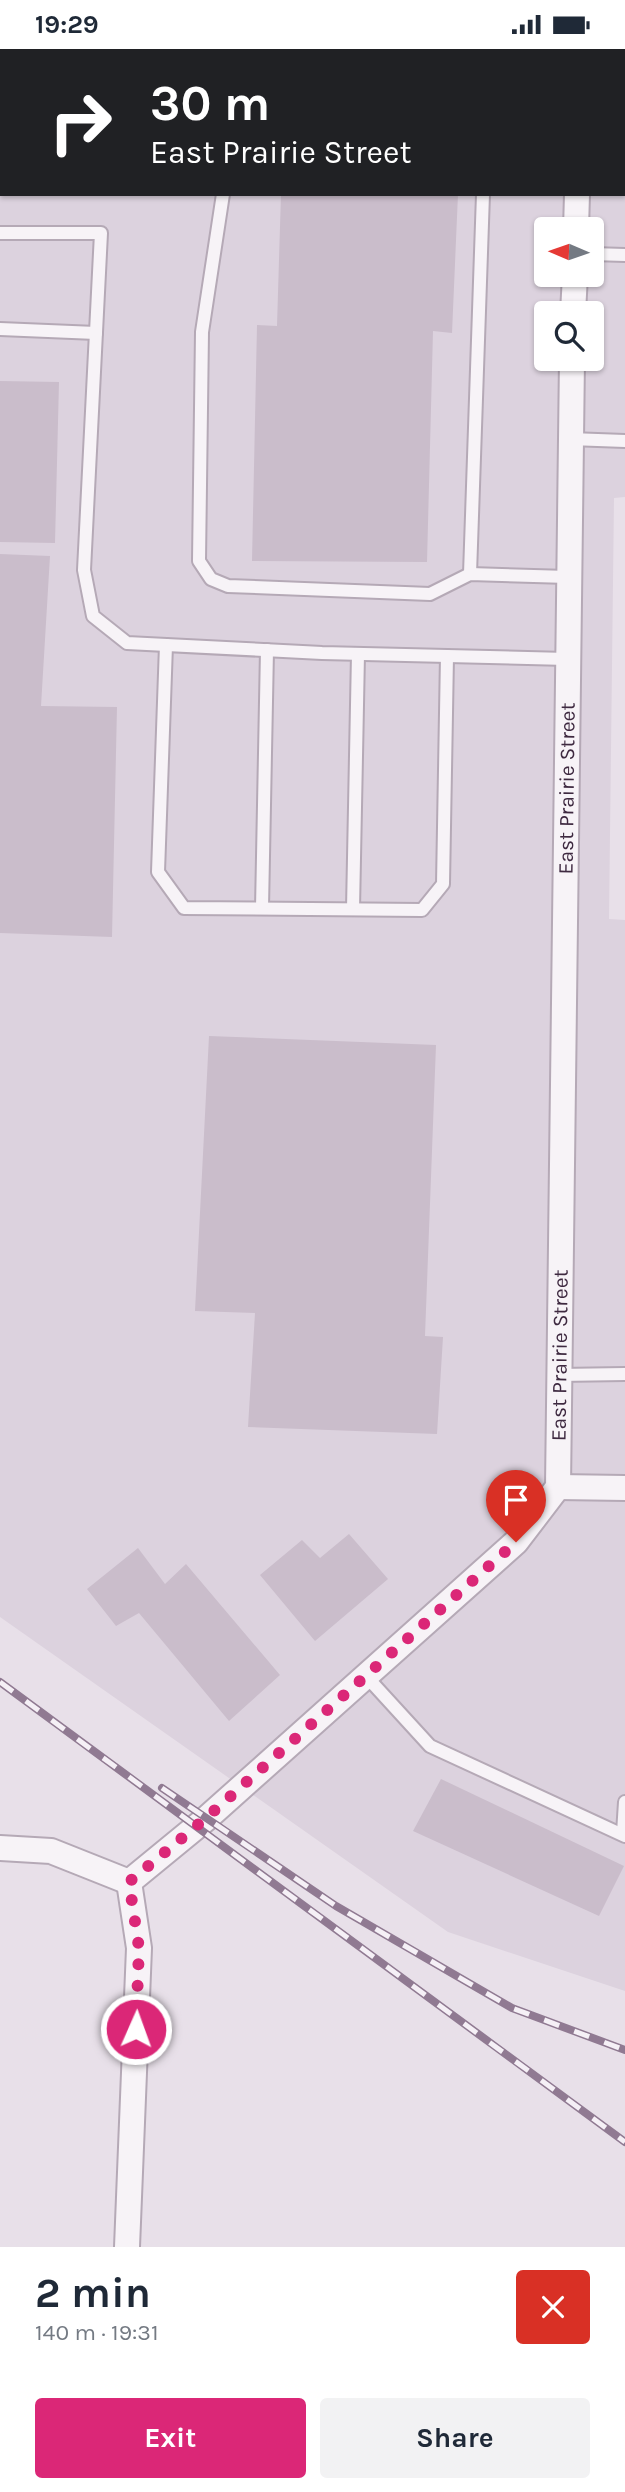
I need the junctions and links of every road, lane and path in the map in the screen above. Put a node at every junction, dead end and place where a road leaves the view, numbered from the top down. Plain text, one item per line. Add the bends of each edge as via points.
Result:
1 (223, 196) edge
2 (483, 196) edge
3 (577, 196) edge
4 (576, 217) edge
5 (0, 233) edge
6 (604, 254) edge
7 (625, 255) edge
8 (0, 329) edge
9 (96, 333) junction
10 (572, 371) edge
11 (570, 439) junction
12 (625, 441) edge
13 (470, 574) junction
14 (568, 577) junction
15 (166, 645) junction
16 (267, 650) junction
17 (358, 654) junction
18 (447, 656) junction
19 (567, 659) junction
20 (262, 908) junction
21 (353, 909) junction
22 (625, 1374) edge
23 (559, 1375) junction
24 (558, 1487) junction
25 (625, 1488) edge
26 (366, 1676) junction
27 (625, 1802) edge
28 (624, 1835) edge
29 (0, 1848) edge
30 (129, 1882) junction
31 (127, 2247) edge

1 - 13 lane via 202,333 199,561 211,579 228,586 430,594
2 - 13 lane
3 - 4 street
5 - 9 lane via 101,233
6 - 7 lane
8 - 9 lane
9 - 15 lane via 84,570 93,616 127,643
10 - 11 street, East Prairie Street
11 - 12 lane
11 - 14 street, East Prairie Street
13 - 14 lane
14 - 19 street, East Prairie Street
15 - 16 lane
15 - 20 lane via 158,871 184,908
16 - 17 lane
16 - 20 lane
17 - 18 lane
17 - 21 lane
18 - 19 lane
18 - 21 lane via 443,884 422,910
19 - 23 street, East Prairie Street
20 - 21 lane
22 - 23 lane
23 - 24 street, East Prairie Street
24 - 25 street
24 - 26 street via 516,1542
26 - 28 lane via 430,1746
26 - 30 street
27 - 28 lane
29 - 30 street via 51,1851
30 - 31 street via 139,1948

